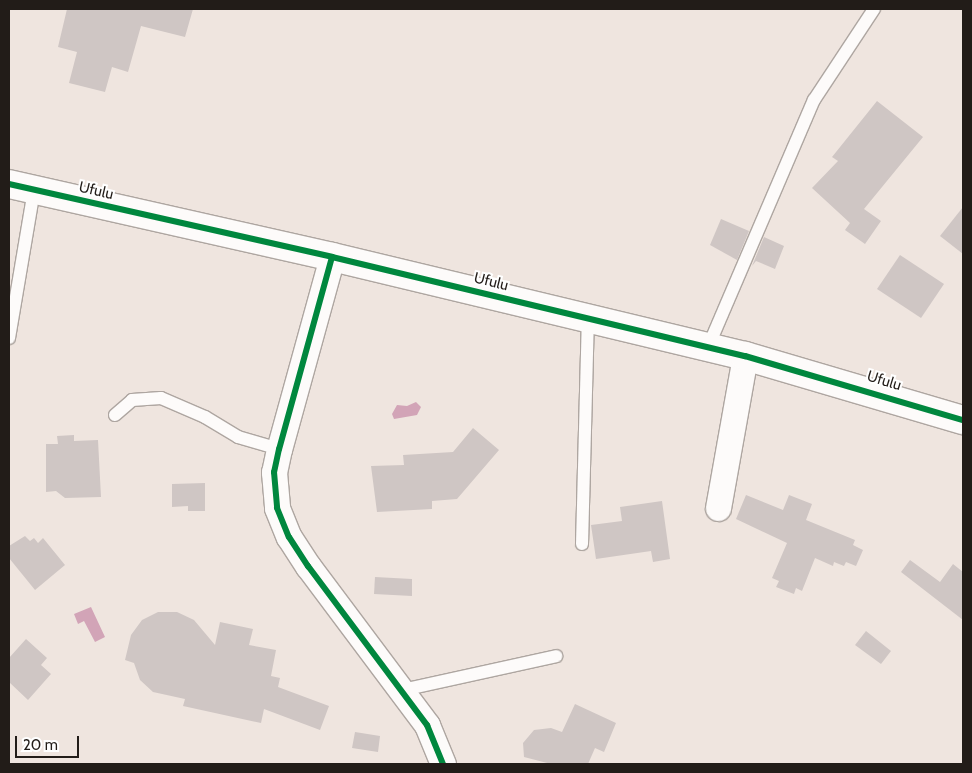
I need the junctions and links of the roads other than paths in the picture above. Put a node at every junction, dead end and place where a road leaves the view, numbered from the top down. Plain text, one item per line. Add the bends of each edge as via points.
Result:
1 (874, 9) edge
2 (21, 187) edge
3 (332, 256) junction
4 (588, 318) junction
5 (9, 338) edge
6 (708, 346) junction
7 (745, 356) junction
8 (115, 414) dead end
9 (963, 420) edge
10 (279, 450) junction
11 (718, 508) dead end
12 (582, 544) dead end
13 (556, 656) dead end
14 (402, 690) junction
15 (443, 764) edge

1 - 6 lane via 814,100
2 - 3 street, Ufulu
2 - 5 lane
3 - 4 street, Ufulu
3 - 10 street
4 - 6 street, Ufulu
4 - 12 lane
6 - 7 street, Ufulu
7 - 9 street, Ufulu
7 - 11 street
8 - 10 lane via 132,400 161,398 205,417 238,437
10 - 14 street via 274,490 277,508 289,537
13 - 14 lane
14 - 15 street via 427,725

